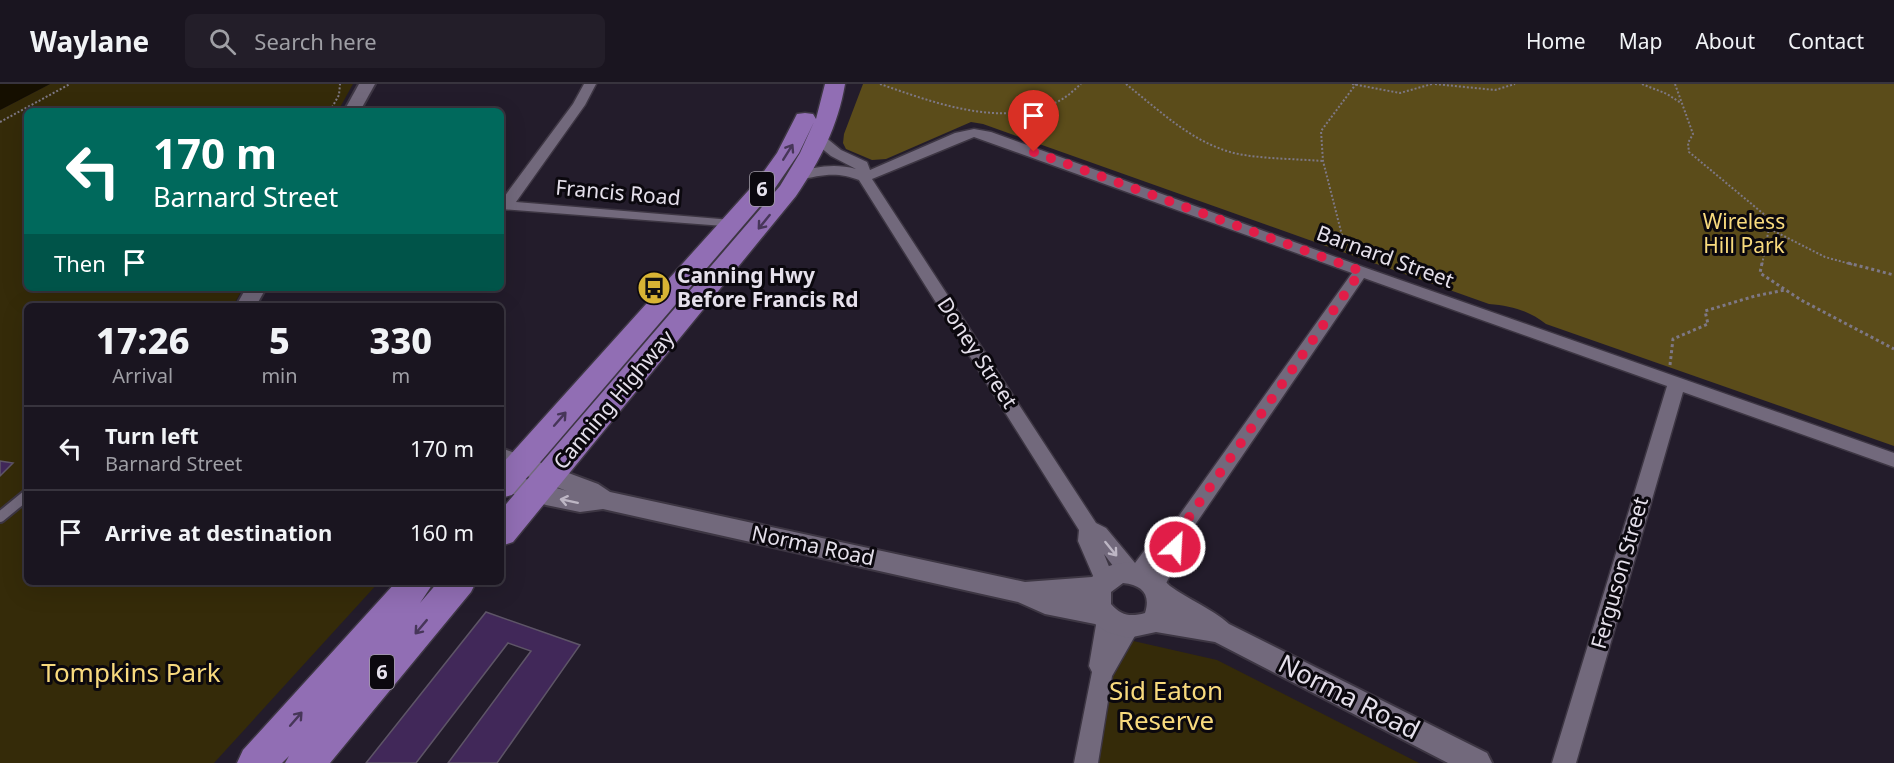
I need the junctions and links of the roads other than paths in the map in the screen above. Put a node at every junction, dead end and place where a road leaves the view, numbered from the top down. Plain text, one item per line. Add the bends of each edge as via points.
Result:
1 (367, 84) edge
2 (590, 84) edge
3 (815, 84) edge
4 (834, 84) edge
5 (354, 108) edge
6 (819, 139) junction
7 (799, 176) junction
8 (864, 177) junction
9 (504, 205) edge
10 (732, 224) junction
11 (1361, 271) junction
12 (1676, 384) junction
13 (1894, 460) edge
14 (506, 474) edge
15 (543, 483) junction
16 (24, 497) edge
17 (0, 517) edge
18 (504, 529) edge
19 (1089, 529) junction
20 (1146, 581) junction
21 (1101, 583) junction
22 (414, 585) edge
23 (456, 585) edge
24 (1023, 592) junction
25 (1114, 620) junction
26 (1156, 621) junction
27 (1220, 632) junction
28 (257, 763) edge
29 (305, 763) edge
30 (1086, 763) edge
31 (1477, 763) edge
32 (1564, 763) edge

1 - 5 street
2 - 9 street via 579,105
10 -> 3 highway, Canning Highway / 6 via 788,153 810,106
4 - 6 highway, Canning Highway / 6
6 - 7 highway, Canning Highway / 6
6 - 8 street, Doney Street via 836,153 862,165
7 - 8 street via 840,168
7 -> 15 highway, Canning Highway / 6
8 - 11 street, Barnard Street via 960,136 982,134
8 - 19 street, Doney Street
9 - 10 street, Francis Road
14 -> 10 highway, Canning Highway / 6
11 - 12 street, Barnard Street
11 - 20 street via 1178,533 1175,547
12 - 13 street, Barnard Street
12 - 32 street, Ferguson Street
14 - 15 street, Norma Road
15 - 18 highway, Canning Highway / 6
15 - 24 street, Norma Road via 580,503 603,500
16 - 17 lane
19 -> 20 street, Doney Street via 1099,534
19 - 21 street, Doney Street via 1088,540
20 - 21 street via 1121,572
20 - 26 street via 1162,602
20 - 27 street, Norma Road
21 - 24 street, Norma Road via 1070,591
21 - 25 street via 1096,603
28 -> 22 highway, 6
23 -> 29 highway, 6
24 - 25 street, Norma Road via 1045,603
25 - 26 street via 1141,626
25 - 30 street
26 - 27 street, Norma Road
27 - 31 street, Norma Road

